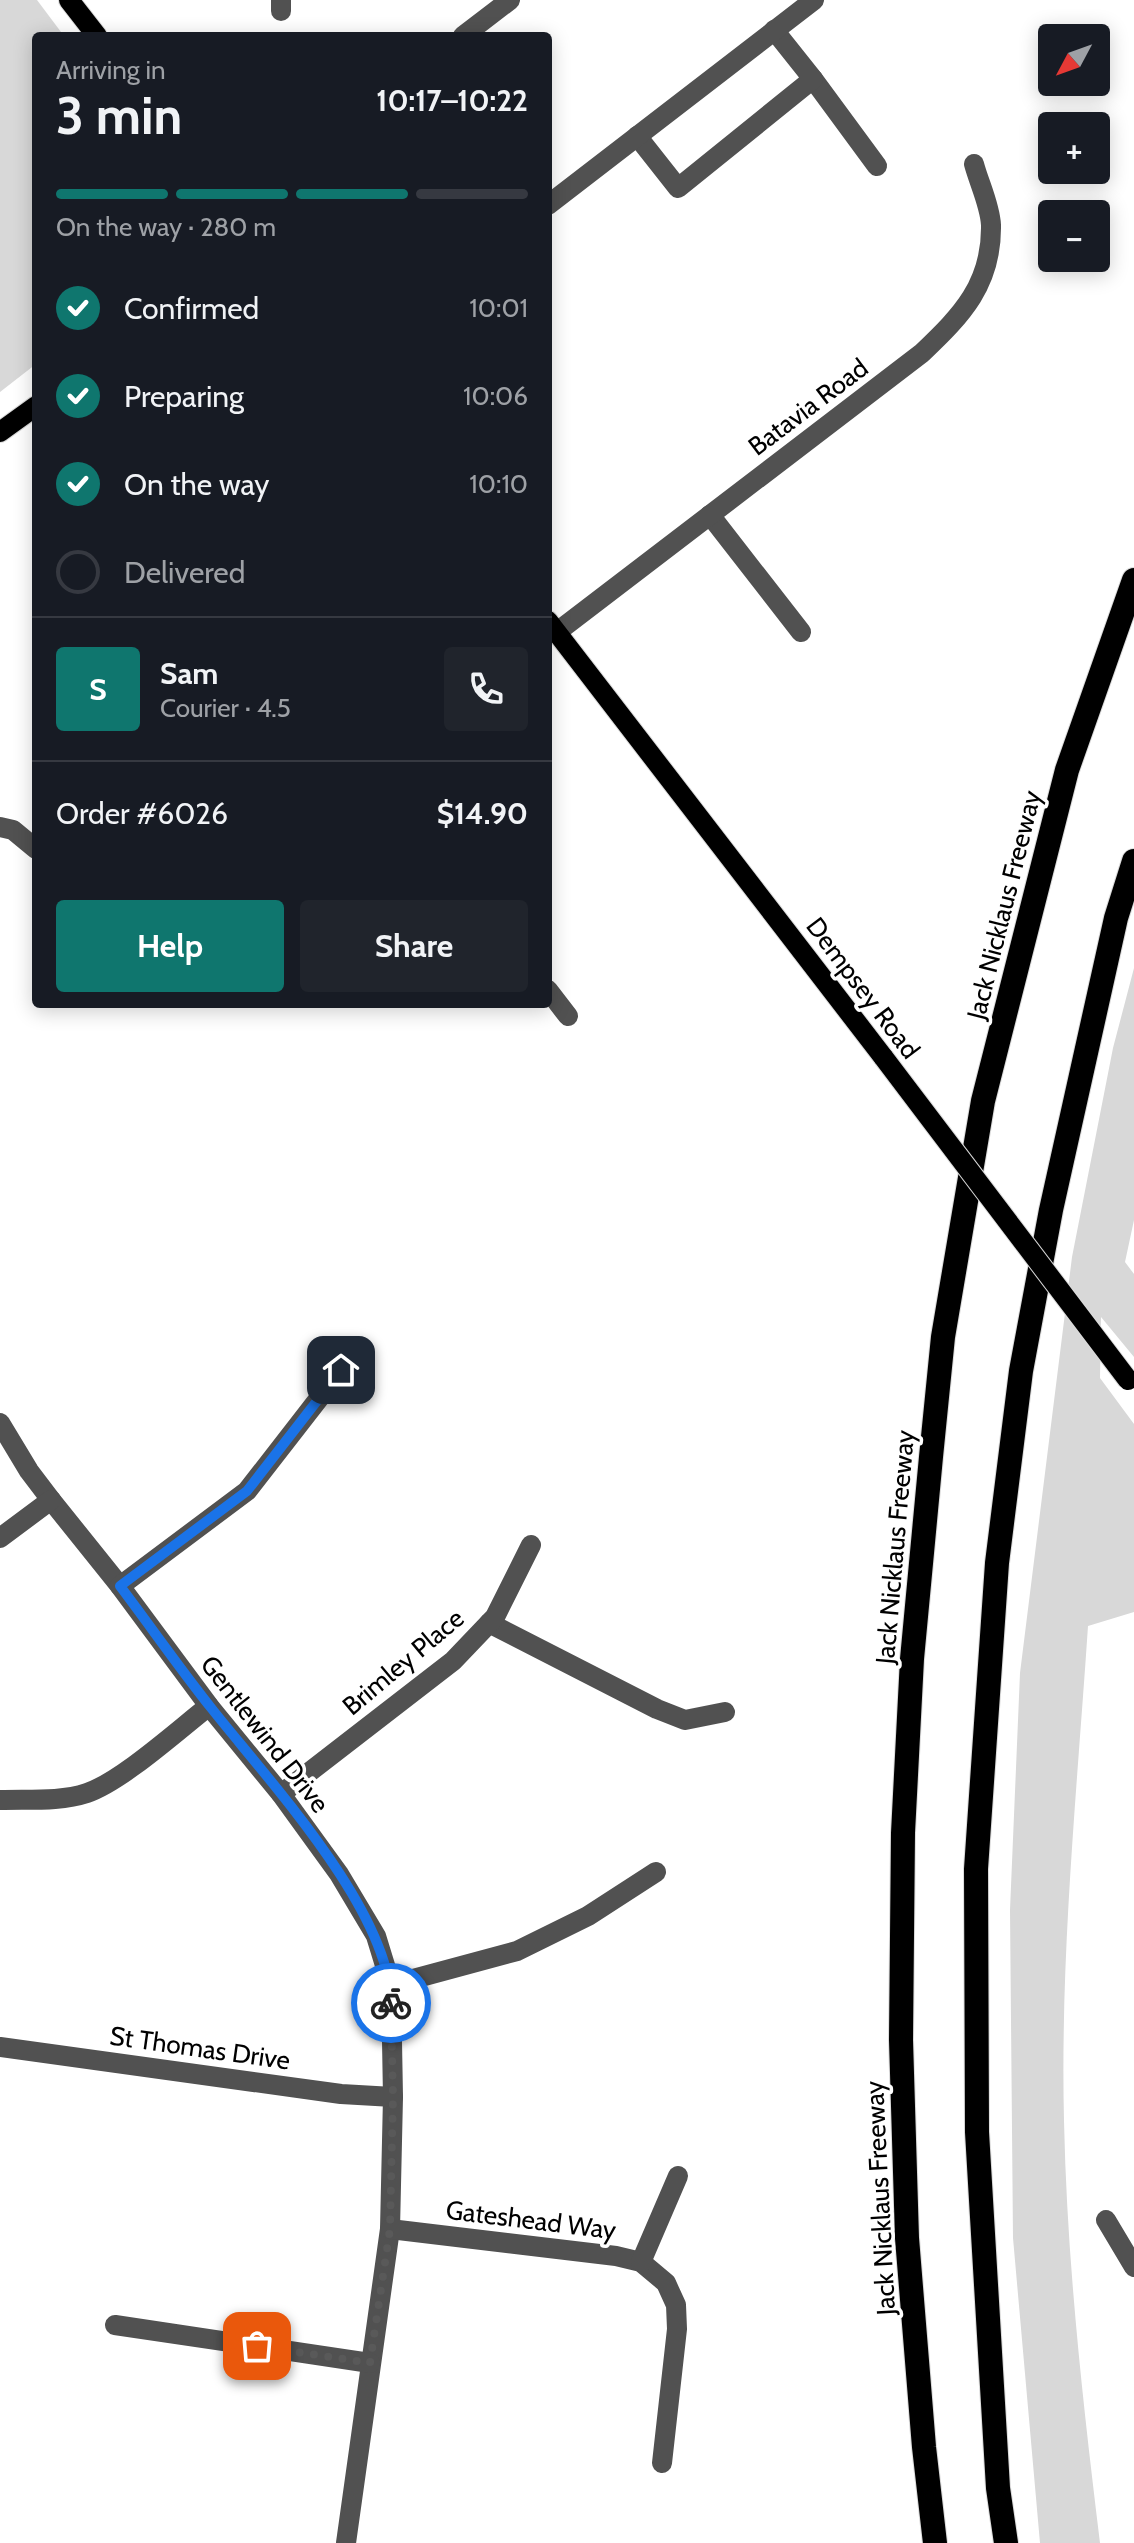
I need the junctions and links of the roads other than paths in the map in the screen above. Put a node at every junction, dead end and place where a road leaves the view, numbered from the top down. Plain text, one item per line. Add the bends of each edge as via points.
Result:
1 (69, 0) edge
2 (510, 0) edge
3 (807, 2) edge
4 (774, 30) junction
5 (94, 32) edge
6 (468, 32) edge
7 (813, 79) junction
8 (637, 136) junction
9 (974, 164) dead end
10 (877, 166) dead end
11 (552, 202) edge
12 (32, 409) edge
13 (0, 432) edge
14 (710, 515) junction
15 (1134, 580) edge
16 (552, 626) edge
17 (801, 632) dead end
18 (0, 827) edge
19 (32, 846) edge
20 (1134, 861) edge
21 (552, 995) edge
22 (568, 1016) dead end
23 (341, 1370) dead end
24 (1131, 1384) edge
25 (0, 1423) edge
26 (51, 1500) junction
27 (0, 1538) edge
28 (531, 1545) dead end
29 (120, 1586) junction
30 (489, 1623) junction
31 (209, 1706) junction
32 (725, 1712) dead end
33 (281, 1794) junction
34 (0, 1800) edge
35 (656, 1872) dead end
36 (391, 1985) junction
37 (0, 2047) edge
38 (393, 2097) junction
39 (678, 2176) dead end
40 (1106, 2220) dead end
41 (390, 2229) junction
42 (641, 2262) junction
43 (1134, 2267) edge
44 (115, 2325) dead end
45 (370, 2363) junction
46 (662, 2463) dead end
47 (346, 2543) edge
48 (935, 2543) edge
49 (1006, 2543) edge

1 - 5 main road
2 - 6 street
3 - 4 street
4 - 7 street
4 - 8 street
7 - 8 street via 678,188
7 - 10 street
8 - 11 street
9 - 14 street, Batavia Road via 991,222 988,260 966,308 922,353
12 - 13 main road
14 - 16 street, Batavia Road
14 - 17 street
15 - 48 highway, Jack Nicklaus Freeway via 1067,770 983,1101 943,1337 932,1442 903,1817 901,2040 907,2238
16 - 24 main road, Dempsey Road, bridge
18 - 19 street
20 - 49 highway via 1116,918 1051,1210 1021,1371 995,1578 976,1869 977,2132 998,2488
21 - 22 street
23 - 29 street via 247,1491
25 - 26 street, Gentlewind Drive
26 - 27 street
26 - 29 street, Gentlewind Drive
28 - 30 street, Brimley Place
29 - 31 street, Gentlewind Drive
30 - 32 street via 685,1720
30 - 33 street, Brimley Place via 453,1661
31 - 33 street, Gentlewind Drive
31 - 34 street via 88,1793
33 - 36 street, Gentlewind Drive via 376,1936
35 - 36 street via 588,1916 517,1951
36 - 38 street, Gentlewind Drive
37 - 38 street, St Thomas Drive
38 - 41 street, Gentlewind Drive
39 - 42 street
40 - 43 street
41 - 42 street, Gateshead Way
41 - 45 street, Gentlewind Drive
42 - 46 street, Gateshead Way via 666,2283 676,2305
44 - 45 street
45 - 47 street, Gentlewind Drive

